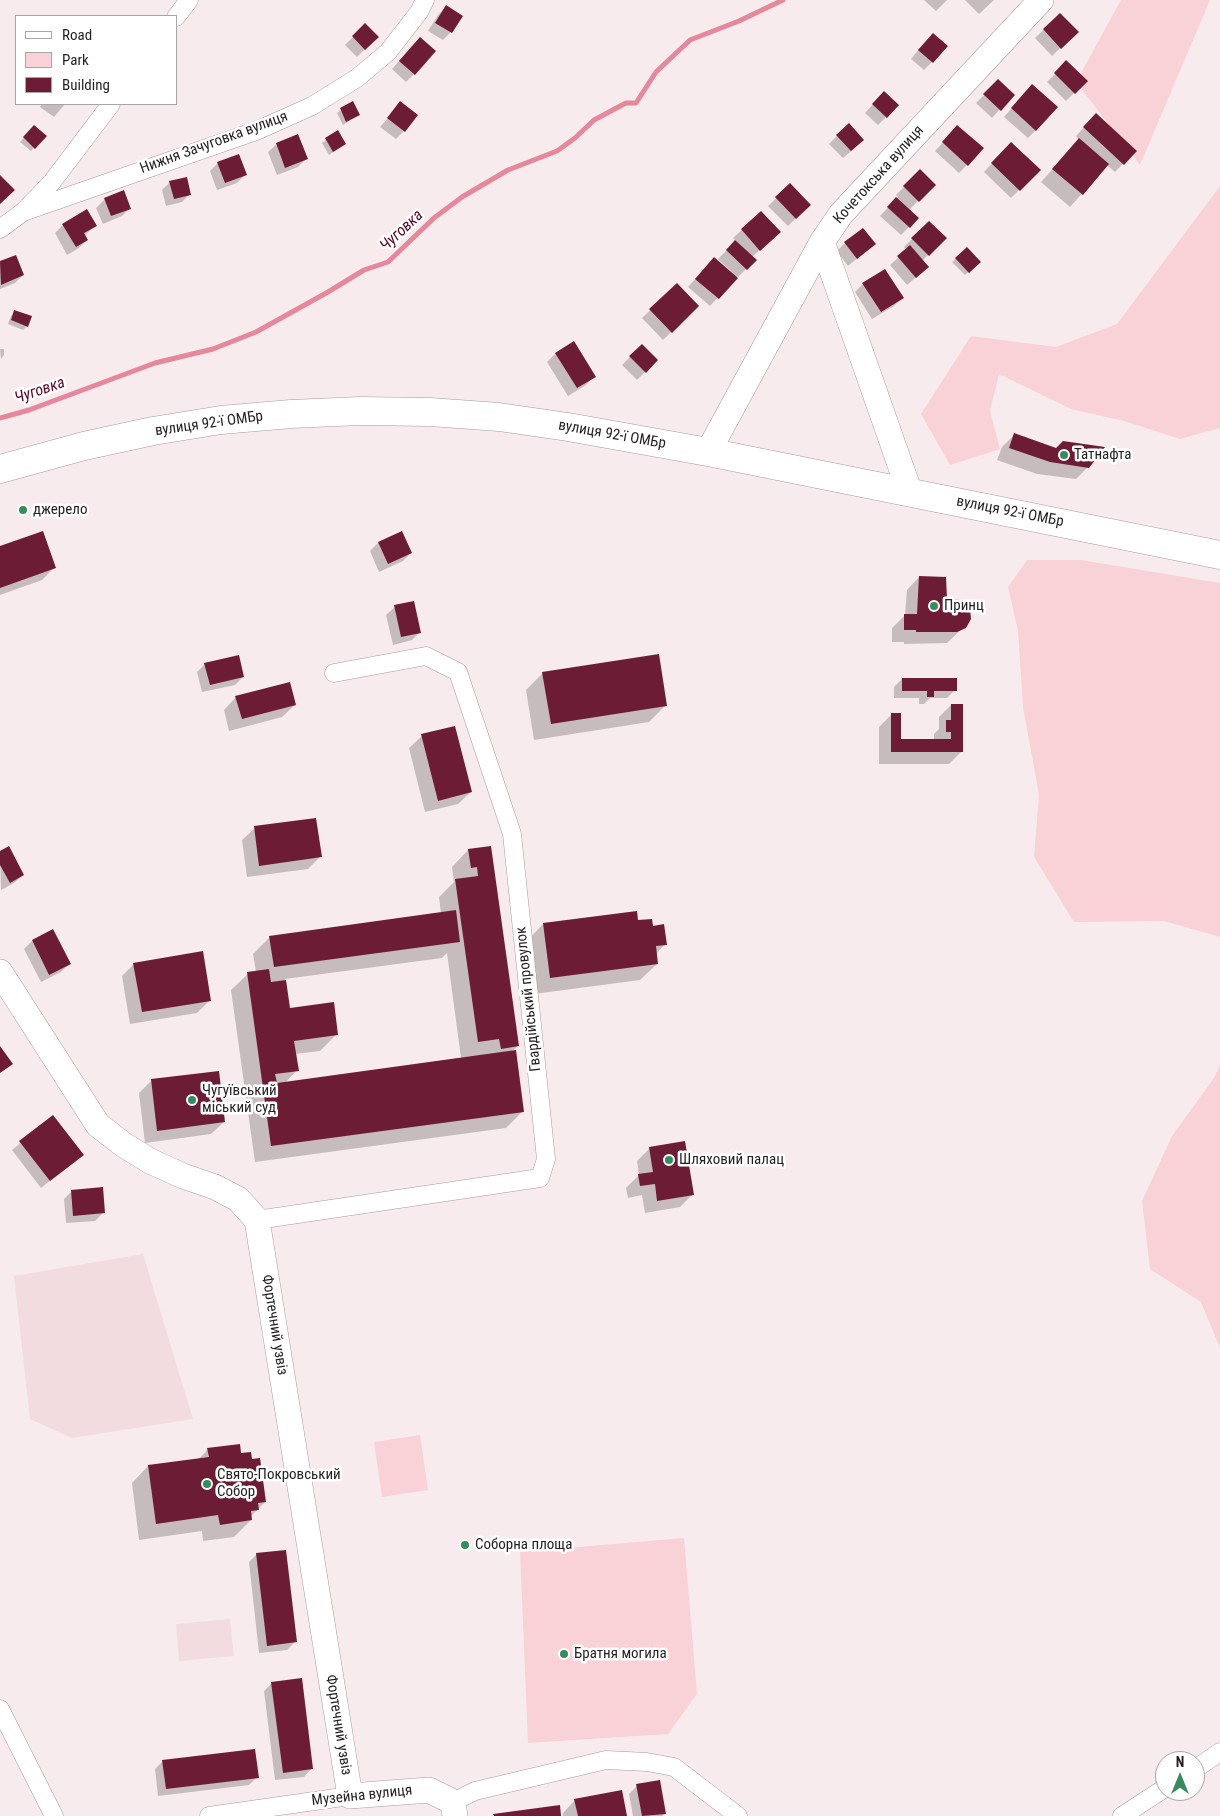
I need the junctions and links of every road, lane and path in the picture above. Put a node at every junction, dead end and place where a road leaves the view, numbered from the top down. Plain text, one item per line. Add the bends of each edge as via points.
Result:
1 (189, 0) edge
2 (425, 0) edge
3 (1041, 0) edge
4 (178, 15) edge
5 (110, 105) edge
6 (23, 212) junction
7 (0, 229) edge
8 (822, 242) junction
9 (708, 452) junction
10 (0, 469) edge
11 (910, 493) junction
12 (1220, 554) edge
13 (334, 673) dead end
14 (0, 972) edge
15 (257, 1220) junction
16 (0, 1709) edge
17 (1220, 1752) edge
18 (1205, 1762) edge
19 (1155, 1795) edge
20 (350, 1796) junction
21 (454, 1809) edge
22 (54, 1816) edge
23 (209, 1816) edge
24 (738, 1816) edge
25 (1122, 1816) edge

1 - 4 street
2 - 6 street, Нижня Зачуговка вулиця via 388,52 357,78 312,106 256,131
3 - 8 street, Кочетокська вулиця via 841,214
5 - 6 street, Нижня Зачуговка вулиця via 52,182
6 - 7 street, Нижня Зачуговка вулиця
8 - 9 street, Кочетокська вулиця
8 - 11 street
9 - 10 highway, вулиця 92-ї ОМБр via 568,426 499,417 360,411 291,414 153,431
9 - 11 highway, вулиця 92-ї ОМБр
11 - 12 highway, вулиця 92-ї ОМБр
13 - 15 street, Гвардійський провулок via 426,656 458,672 512,834 546,1159 540,1178
14 - 15 street via 98,1125 150,1161 238,1199
15 - 20 street, Фортечний узвіз
16 - 22 street
17 - 18 street
19 - 25 street
20 - 21 street, Музейна вулиця via 429,1790
20 - 23 street, Музейна вулиця
21 - 24 street via 475,1791 606,1760 674,1767

